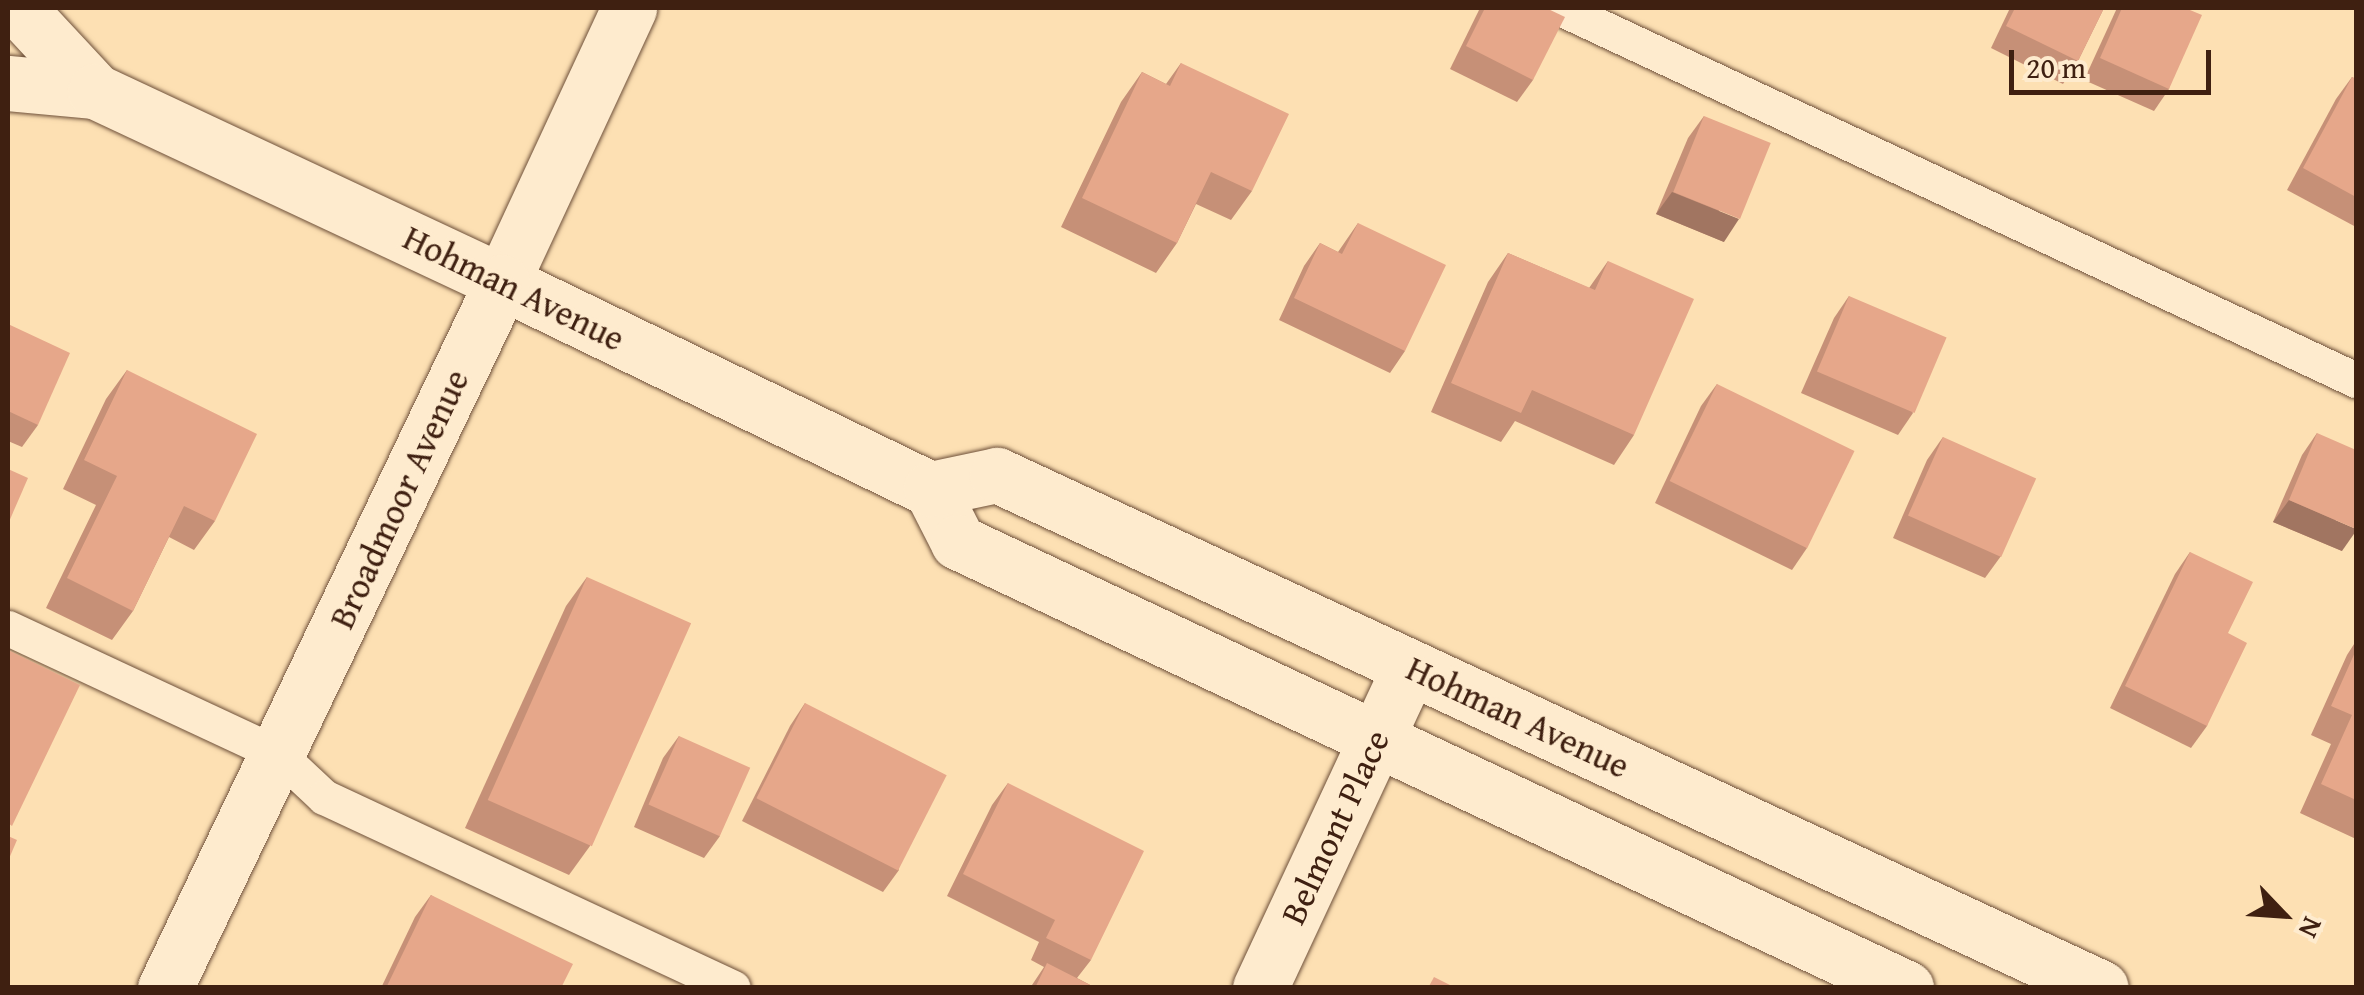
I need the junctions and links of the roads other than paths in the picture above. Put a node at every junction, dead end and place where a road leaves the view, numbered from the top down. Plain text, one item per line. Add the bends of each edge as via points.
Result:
1 (18, 8) edge
2 (628, 8) edge
3 (1560, 8) edge
4 (8, 83) edge
5 (94, 91) junction
6 (502, 282) junction
7 (2356, 380) edge
8 (931, 489) junction
9 (8, 628) edge
10 (1410, 668) junction
11 (1377, 739) junction
12 (278, 754) junction
13 (721, 985) edge
14 (165, 988) edge
15 (1260, 988) edge
16 (1906, 988) edge
17 (2102, 988) edge

1 - 5 main road, Hohman Avenue
2 - 6 main road, Broadmoor Avenue
3 - 7 lane
4 - 5 main road, Hohman Avenue
5 - 6 main road, Hohman Avenue
6 - 8 main road, Hohman Avenue
6 - 12 main road, Broadmoor Avenue
8 - 10 main road, Hohman Avenue via 996,475
8 - 11 main road via 958,542
9 - 12 lane
10 - 11 main road, Belmont Place
10 - 17 main road, Hohman Avenue
11 - 15 main road, Belmont Place
11 - 16 main road
12 - 13 lane via 324,797
12 - 14 main road, Broadmoor Avenue

